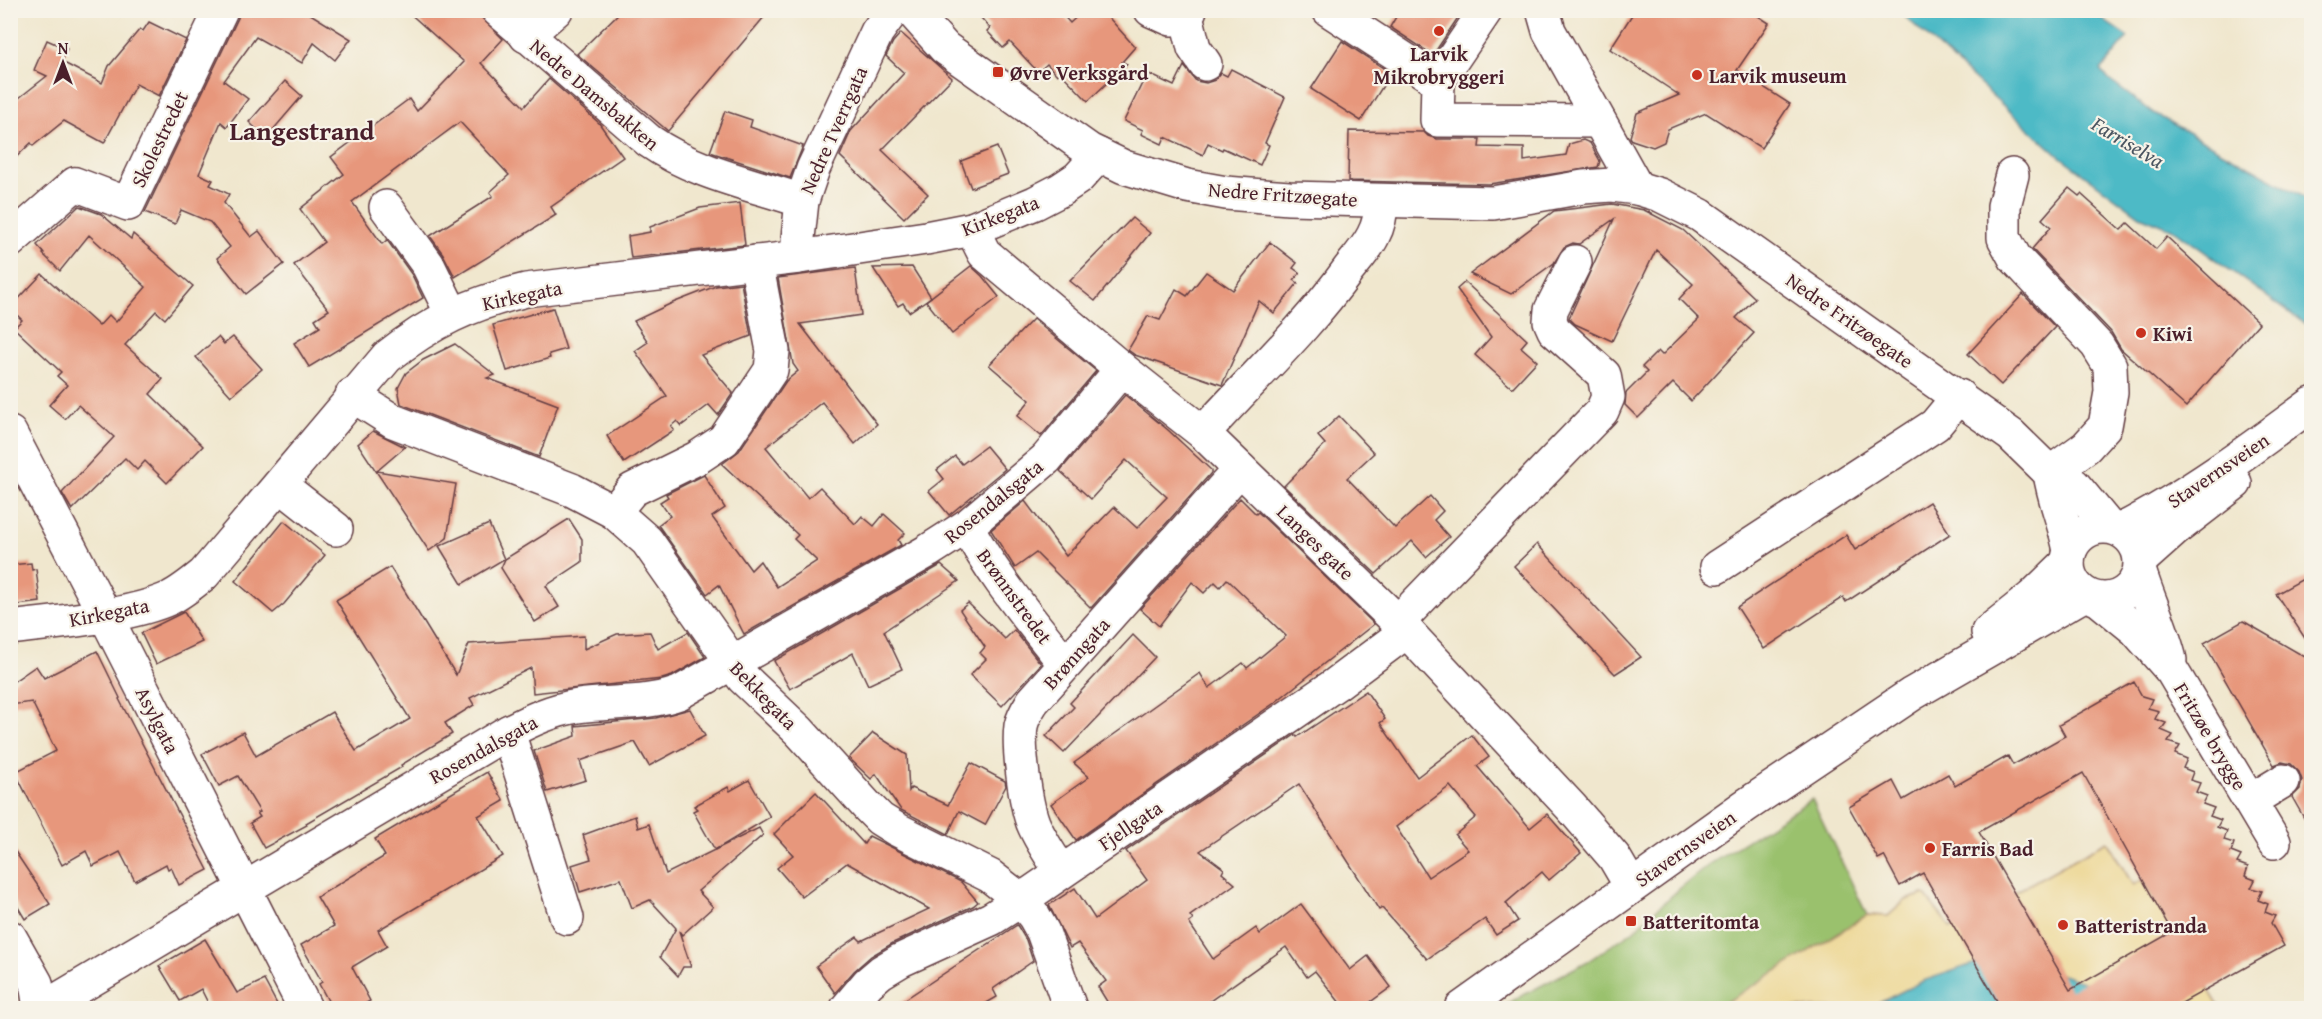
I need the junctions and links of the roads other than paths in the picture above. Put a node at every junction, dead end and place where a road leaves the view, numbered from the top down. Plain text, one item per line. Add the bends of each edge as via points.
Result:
1 (221, 10) edge
2 (498, 10) edge
3 (556, 10) edge
4 (893, 10) edge
5 (911, 10) edge
6 (1151, 10) edge
7 (1329, 10) edge
8 (1486, 10) edge
9 (1543, 10) edge
10 (1188, 13) edge
11 (1364, 20) edge
12 (526, 36) junction
13 (1205, 64) dead end
14 (1438, 81) junction
15 (1599, 121) junction
16 (1098, 146) junction
17 (2012, 175) dead end
18 (1637, 188) junction
19 (802, 201) junction
20 (1381, 201) junction
21 (386, 207) dead end
22 (972, 229) junction
23 (10, 241) edge
24 (799, 257) junction
25 (756, 262) junction
26 (1575, 262) dead end
27 (452, 314) junction
28 (1122, 369) junction
29 (352, 395) junction
30 (1959, 396) junction
31 (2312, 404) edge
32 (2312, 413) edge
33 (10, 433) edge
34 (1203, 433) junction
35 (1240, 469) junction
36 (2050, 473) junction
37 (280, 485) junction
38 (614, 512) junction
39 (968, 526) junction
40 (2114, 528) junction
41 (336, 529) dead end
42 (2069, 556) junction
43 (2140, 566) junction
44 (1717, 567) dead end
45 (2091, 596) junction
46 (105, 615) junction
47 (1403, 626) junction
48 (10, 628) edge
49 (1067, 662) junction
50 (731, 663) junction
51 (2172, 671) junction
52 (1912, 694) junction
53 (508, 732) junction
54 (2283, 781) dead end
55 (2250, 801) junction
56 (2274, 843) dead end
57 (1061, 871) junction
58 (1631, 886) junction
59 (244, 891) junction
60 (1021, 900) junction
61 (567, 918) dead end
62 (10, 937) edge
63 (42, 1008) edge
64 (304, 1008) edge
65 (847, 1008) edge
66 (1070, 1008) edge
67 (1462, 1008) edge

1 - 23 street, Skolestredet via 128,204 75,184
2 - 12 street, Nedre Damsbakken
3 - 12 street
4 - 19 street, Nedre Tverrgata via 877,32 845,98
5 - 16 street, Nedre Fritzøegate via 945,48
6 - 10 street via 1171,19
7 - 11 street
8 - 14 street
9 - 15 street via 1549,31
10 - 13 street via 1194,48
11 - 14 street
12 - 19 street, Nedre Damsbakken via 663,151
14 - 15 street via 1437,120
15 - 18 street
16 - 20 street, Nedre Fritzøegate via 1124,167 1187,186 1289,198
16 - 22 street, Kirkegata via 1078,178 1060,190
17 - 36 street via 2004,206 2004,238 2015,258 2097,345 2110,366 2111,392 2105,426 2086,447
18 - 20 street, Nedre Fritzøegate via 1583,187 1493,203
18 - 30 street, Nedre Fritzøegate via 1700,215
19 - 24 street, Nedre Tverrgata
20 - 34 street via 1381,216 1373,237 1338,285
21 - 27 street via 428,264
22 - 24 street, Kirkegata
22 - 28 street, Langes gate via 984,253
24 - 25 street, Kirkegata
25 - 27 street, Kirkegata via 526,290
25 - 38 street via 773,351 771,370 724,440 632,490
26 - 47 street, Fjellgata via 1551,310 1550,321 1554,330 1604,375 1608,397 1602,411
27 - 29 street, Kirkegata via 411,337
28 - 34 street, Langes gate
28 - 39 street, Rosendalsgata via 1046,459
29 - 37 street, Kirkegata
29 - 38 street, Bekkegata via 393,421 572,490
30 - 36 street, Nedre Fritzøegate via 2011,435
30 - 44 street via 1935,425
31 - 40 street, Stavernsveien via 2164,506
32 - 43 street, Stavernsveien via 2268,458 2178,527
33 - 46 street, Asylgata
34 - 35 street, Langes gate
35 - 47 street, Langes gate
35 - 49 street, Brønngata
36 - 40 street, Nedre Fritzøegate via 2074,485
36 - 42 street via 2052,491 2066,527
37 - 41 street
37 - 46 street, Kirkegata via 188,588 145,608
38 - 50 street, Bekkegata via 647,541
39 - 49 street, Brønnstredet via 997,577
39 - 50 street, Rosendalsgata
40 - 42 street via 2096,527 2084,532 2075,540
40 - 43 street via 2135,543
42 - 45 street via 2069,574 2075,585
42 - 52 street, Stavernsveien via 2032,597
43 - 45 street via 2134,585 2124,594 2111,599
43 - 51 street, Fritzøe brygge via 2149,602 2165,637
45 - 51 street, Fritzøe brygge via 2136,630
45 - 52 street, Stavernsveien
46 - 48 street, Kirkegata
46 - 59 street, Asylgata
47 - 57 street, Fjellgata via 1317,697
47 - 58 street, Langes gate via 1571,807 1614,857
49 - 57 street, Brønngata via 1033,701 1021,729 1029,808 1044,846
50 - 53 street, Rosendalsgata via 665,698 577,706 537,717
50 - 60 street, Bekkegata via 880,819 990,876
51 - 55 street, Fritzøe brygge
52 - 58 street, Stavernsveien
53 - 59 street, Rosendalsgata
53 - 61 street
54 - 55 street, Fritzøe brygge
55 - 56 street, Fritzøe brygge
57 - 60 street, Fjellgata
58 - 67 street, Stavernsveien
59 - 63 street, Rosendalsgata
59 - 64 street, Asylgata
60 - 65 street, Fjellgata via 992,919 881,972
60 - 66 street, Bekkegata via 1043,932
62 - 63 street via 36,983

